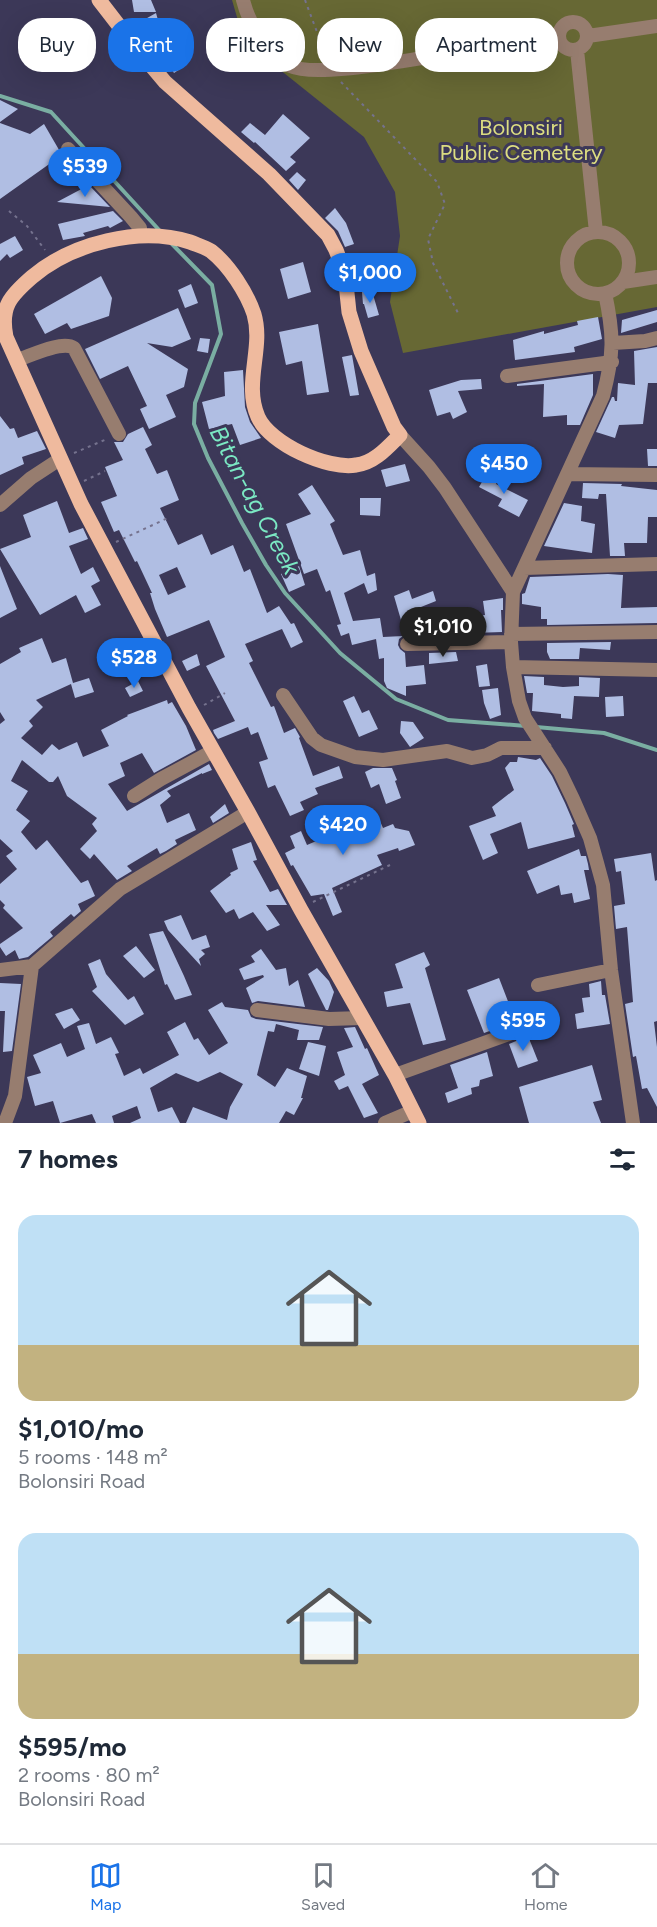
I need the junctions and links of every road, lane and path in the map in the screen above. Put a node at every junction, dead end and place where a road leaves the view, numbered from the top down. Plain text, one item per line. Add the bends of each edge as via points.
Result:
1 (99, 0) edge
2 (243, 0) edge
3 (305, 0) edge
4 (657, 26) edge
5 (317, 32) edge
6 (588, 36) junction
7 (560, 42) junction
8 (577, 50) junction
9 (403, 61) edge
10 (317, 69) edge
11 (333, 72) edge
12 (68, 149) dead end
13 (9, 211) dead end
14 (596, 232) junction
15 (156, 236) junction
16 (53, 262) junction
17 (657, 277) edge
18 (623, 282) junction
19 (605, 293) junction
20 (2, 301) edge
21 (458, 313) dead end
22 (657, 338) edge
23 (613, 343) junction
24 (17, 360) junction
25 (612, 362) junction
26 (507, 376) dead end
27 (119, 434) joint
28 (400, 435) junction
29 (60, 459) junction
30 (105, 471) dead end
31 (567, 474) junction
32 (657, 475) edge
33 (73, 486) junction
34 (0, 505) edge
35 (170, 517) dead end
36 (105, 548) junction
37 (657, 564) edge
38 (524, 568) junction
39 (513, 592) junction
40 (657, 632) edge
41 (511, 638) junction
42 (407, 644) dead end
43 (513, 667) junction
44 (657, 670) edge
45 (225, 693) dead end
46 (283, 694) dead end
47 (191, 712) junction
48 (542, 744) junction
49 (213, 751) junction
50 (134, 796) dead end
51 (248, 812) junction
52 (390, 865) dead end
53 (300, 908) junction
54 (32, 966) junction
55 (0, 970) edge
56 (611, 970) junction
57 (538, 985) dead end
58 (257, 1010) dead end
59 (362, 1018) junction
60 (523, 1029) dead end
61 (395, 1075) junction
62 (416, 1117) edge
63 (5, 1123) edge
64 (385, 1123) edge
65 (633, 1123) edge

1 - 28 main road via 165,82 269,174 328,235 345,274 349,312 361,351
2 - 10 street via 257,33 281,59 301,69
3 - 5 path
4 - 6 street
6 - 7 street via 584,26 570,22 560,32
6 - 8 street via 585,45
7 - 8 street via 567,49
7 - 9 street
8 - 14 street
11 - 21 path via 437,182 446,204 428,239 433,262
12 - 15 street via 140,228
13 - 16 path via 27,226
14 - 18 street via 613,236 625,248 629,265
14 - 19 street via 574,245 567,261 568,270 583,290
15 - 16 main road via 95,245
15 - 28 main road via 210,251 235,277 254,315 256,351 251,380 255,409 270,433 311,458 355,466 381,454
16 - 20 main road
17 - 18 street
18 - 19 street
19 - 23 street
20 - 24 main road via 2,322
22 - 23 street
23 - 25 street
24 - 27 street via 58,346 74,348
24 - 29 main road
25 - 26 street
25 - 31 street via 595,416
27 - 29 path
28 - 39 street via 445,488
29 - 33 main road
29 - 34 street
30 - 33 path
31 - 32 street
31 - 38 street
33 - 36 main road
35 - 36 path
36 - 47 main road
37 - 38 street
38 - 39 street
39 - 41 street
40 - 41 street
41 - 42 street
41 - 43 street
43 - 44 street
43 - 48 street via 525,718
45 - 47 path
46 - 48 street via 312,738 355,758 383,760 447,751 472,758 501,748
47 - 49 main road
48 - 56 street via 560,772 590,838 603,885
49 - 50 street
49 - 51 main road
51 - 53 main road
51 - 54 street via 120,889
52 - 53 path
53 - 59 main road
54 - 55 street
54 - 63 street via 15,1096
56 - 57 street
56 - 65 street
58 - 59 street via 329,1019
59 - 61 main road
60 - 61 street
61 - 62 main road
62 - 64 street

